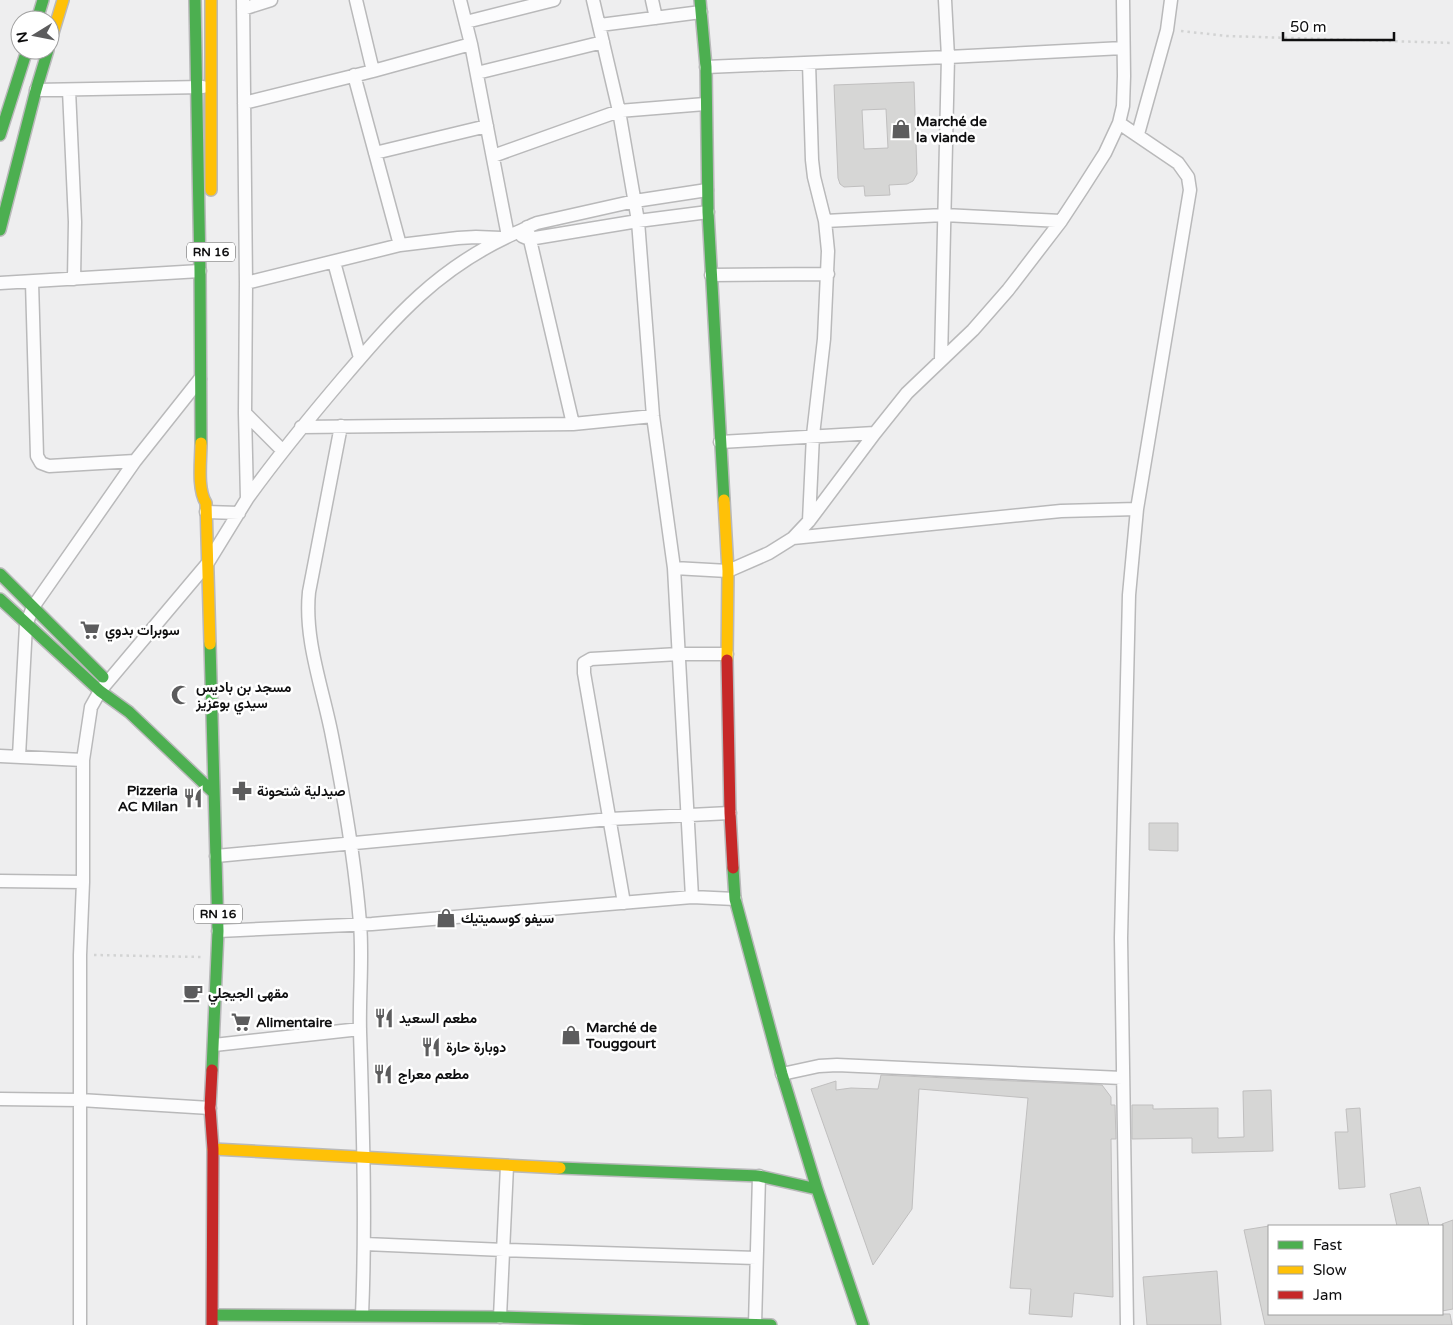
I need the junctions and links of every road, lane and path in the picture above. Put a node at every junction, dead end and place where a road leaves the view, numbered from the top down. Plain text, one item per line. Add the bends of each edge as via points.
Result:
1 (195, 0) edge
2 (211, 0) edge
3 (271, 0) edge
4 (356, 0) edge
5 (460, 0) edge
6 (554, 0) edge
7 (593, 0) edge
8 (652, 0) edge
9 (945, 0) edge
10 (1123, 0) edge
11 (1171, 0) edge
12 (243, 4) edge
13 (700, 6) edge
14 (656, 18) junction
15 (466, 22) junction
16 (600, 25) junction
17 (1167, 30) junction
18 (602, 42) junction
19 (1453, 43) edge
20 (471, 44) junction
21 (1123, 48) junction
22 (948, 57) junction
23 (24, 60) edge
24 (45, 60) edge
25 (809, 63) junction
26 (706, 67) junction
27 (373, 71) junction
28 (477, 73) junction
29 (354, 75) junction
30 (211, 87) junction
31 (195, 88) junction
32 (36, 90) junction
33 (69, 90) junction
34 (244, 103) junction
35 (706, 104) junction
36 (619, 111) junction
37 (1119, 123) junction
38 (487, 126) junction
39 (1138, 134) junction
40 (0, 135) edge
41 (376, 153) junction
42 (493, 156) junction
43 (707, 190) junction
44 (635, 201) junction
45 (211, 205) dead end
46 (708, 212) junction
47 (944, 215) junction
48 (825, 220) junction
49 (638, 221) junction
50 (1061, 221) junction
51 (0, 230) edge
52 (528, 233) junction
53 (509, 236) junction
54 (400, 245) junction
55 (334, 262) junction
56 (206, 272) junction
57 (828, 274) junction
58 (711, 275) junction
59 (74, 279) junction
60 (32, 282) junction
61 (0, 283) edge
62 (246, 283) junction
63 (360, 358) junction
64 (942, 360) junction
65 (200, 380) junction
66 (245, 413) junction
67 (653, 416) junction
68 (573, 424) junction
69 (301, 426) junction
70 (341, 426) junction
71 (875, 432) junction
72 (813, 435) junction
73 (720, 442) junction
74 (282, 450) junction
75 (212, 460) dead end
76 (135, 461) junction
77 (212, 480) dead end
78 (247, 499) junction
79 (206, 507) junction
80 (1137, 510) junction
81 (239, 513) junction
82 (809, 521) junction
83 (792, 538) junction
84 (207, 564) junction
85 (674, 568) junction
86 (728, 570) junction
87 (0, 574) edge
88 (0, 599) edge
89 (33, 607) junction
90 (0, 614) edge
91 (22, 620) junction
92 (679, 654) junction
93 (727, 654) junction
94 (104, 686) junction
95 (0, 756) edge
96 (19, 756) junction
97 (83, 760) junction
98 (214, 793) junction
99 (730, 813) junction
100 (689, 815) junction
101 (610, 819) junction
102 (350, 844) junction
103 (216, 856) junction
104 (0, 881) edge
105 (83, 882) junction
106 (692, 897) junction
107 (735, 899) junction
108 (624, 903) junction
109 (360, 924) junction
110 (218, 930) junction
111 (80, 955) junction
112 (218, 958) junction
113 (360, 1029) junction
114 (214, 1045) junction
115 (782, 1074) junction
116 (1122, 1078) junction
117 (0, 1099) edge
118 (80, 1100) junction
119 (210, 1108) junction
120 (213, 1149) junction
121 (364, 1159) junction
122 (507, 1166) junction
123 (759, 1176) junction
124 (817, 1189) junction
125 (365, 1244) junction
126 (504, 1250) junction
127 (756, 1258) junction
128 (362, 1315) junction
129 (500, 1317) junction
130 (212, 1320) edge
131 (696, 1323) edge
132 (80, 1325) edge
133 (755, 1325) edge
134 (771, 1325) edge
135 (863, 1325) edge
136 (1127, 1325) edge

1 - 31 main road, RN 16
2 - 30 main road
3 - 12 street
4 - 27 street
5 - 15 street
6 - 15 street
7 - 16 street
8 - 14 street
9 - 22 street
10 - 21 street
11 - 17 street
12 - 34 street
13 - 14 street
13 - 26 main road
14 - 16 street
15 - 20 street
16 - 18 street
17 - 19 path via 1227,36
17 - 39 street
18 - 28 street
18 - 36 street
20 - 27 street
20 - 28 street
21 - 22 street
21 - 37 street via 1123,106
22 - 25 street
22 - 47 street
23 - 40 main road
24 - 32 main road
25 - 26 street
25 - 48 street via 812,160
26 - 35 main road
27 - 29 street
28 - 38 street
29 - 34 street
29 - 41 street
30 - 31 street
30 - 45 main road
31 - 33 street
31 - 56 main road, RN 16
32 - 33 street
32 - 51 main road
33 - 59 street via 75,222
34 - 62 street
35 - 36 street
35 - 43 main road
36 - 42 street
36 - 44 street
37 - 39 street
37 - 50 street via 1105,153
38 - 41 street
38 - 42 street
39 - 80 street via 1178,163 1188,177 1190,190
41 - 54 street
42 - 53 street
43 - 44 street
43 - 46 main road
44 - 49 street
44 - 52 street
46 - 49 street
46 - 58 main road
47 - 48 street
47 - 50 street
47 - 64 street
48 - 57 street
49 - 52 street
49 - 67 street
50 - 64 street via 1008,290
52 - 53 street
52 - 68 street
53 - 54 street
53 - 63 street via 472,255 432,283
54 - 55 street
55 - 62 street
55 - 63 street
56 - 59 street
56 - 65 main road, RN 16
56 - 75 main road, RN 16
57 - 58 street
57 - 72 street
58 - 73 main road
59 - 60 street
60 - 61 street
60 - 76 street via 37,456 41,463 49,466
62 - 66 street
63 - 69 street
64 - 71 street
65 - 76 street
65 - 79 main road, RN 16 via 201,489
66 - 74 street
66 - 78 street
67 - 68 street
67 - 85 street
68 - 70 street
69 - 70 street
69 - 74 street
70 - 102 street via 307,612
71 - 72 street
71 - 82 street
72 - 73 street
72 - 82 street
73 - 86 main road
74 - 78 street
76 - 89 street
77 - 79 main road, RN 16 via 211,497
78 - 81 street
79 - 81 street
79 - 84 main road, RN 16
80 - 83 street via 1060,511
80 - 116 street via 1129,605 1121,938
81 - 84 street
82 - 83 street
83 - 86 street via 769,553
84 - 94 street
84 - 98 main road, RN 16
85 - 86 street
85 - 92 street
86 - 93 main road
87 - 89 main road
88 - 91 main road
89 - 91 street
89 - 94 main road
90 - 91 main road
91 - 94 main road
91 - 96 street
92 - 93 street
92 - 100 street
92 - 101 street via 591,659 584,663
93 - 99 main road
94 - 97 street via 91,707
94 - 98 main road
95 - 96 street
96 - 97 street
97 - 105 street
98 - 103 main road, RN 16
99 - 100 street
99 - 107 main road
100 - 101 street
100 - 106 street
101 - 102 street
101 - 108 street
102 - 103 street
102 - 109 street
103 - 110 main road, RN 16
104 - 105 street
105 - 111 street
106 - 107 street
106 - 108 street
107 - 115 main road
108 - 109 street
109 - 110 street
109 - 113 street
110 - 112 main road, RN 16
111 - 112 path
111 - 118 street
112 - 114 main road, RN 16
113 - 114 street
113 - 121 street
114 - 119 main road, RN 16
115 - 116 street via 836,1065
115 - 124 main road
116 - 136 street
117 - 118 street
118 - 119 street
118 - 132 street
119 - 120 main road, RN 16
120 - 121 main road
120 - 130 main road, RN 16
121 - 122 main road
121 - 125 street
122 - 123 main road
122 - 126 street
123 - 124 main road
123 - 127 street
124 - 135 main road
125 - 126 street
125 - 128 street
126 - 127 street
126 - 129 street
127 - 133 street
128 - 129 main road
128 - 130 main road
129 - 131 main road
131 - 133 main road
133 - 134 main road

